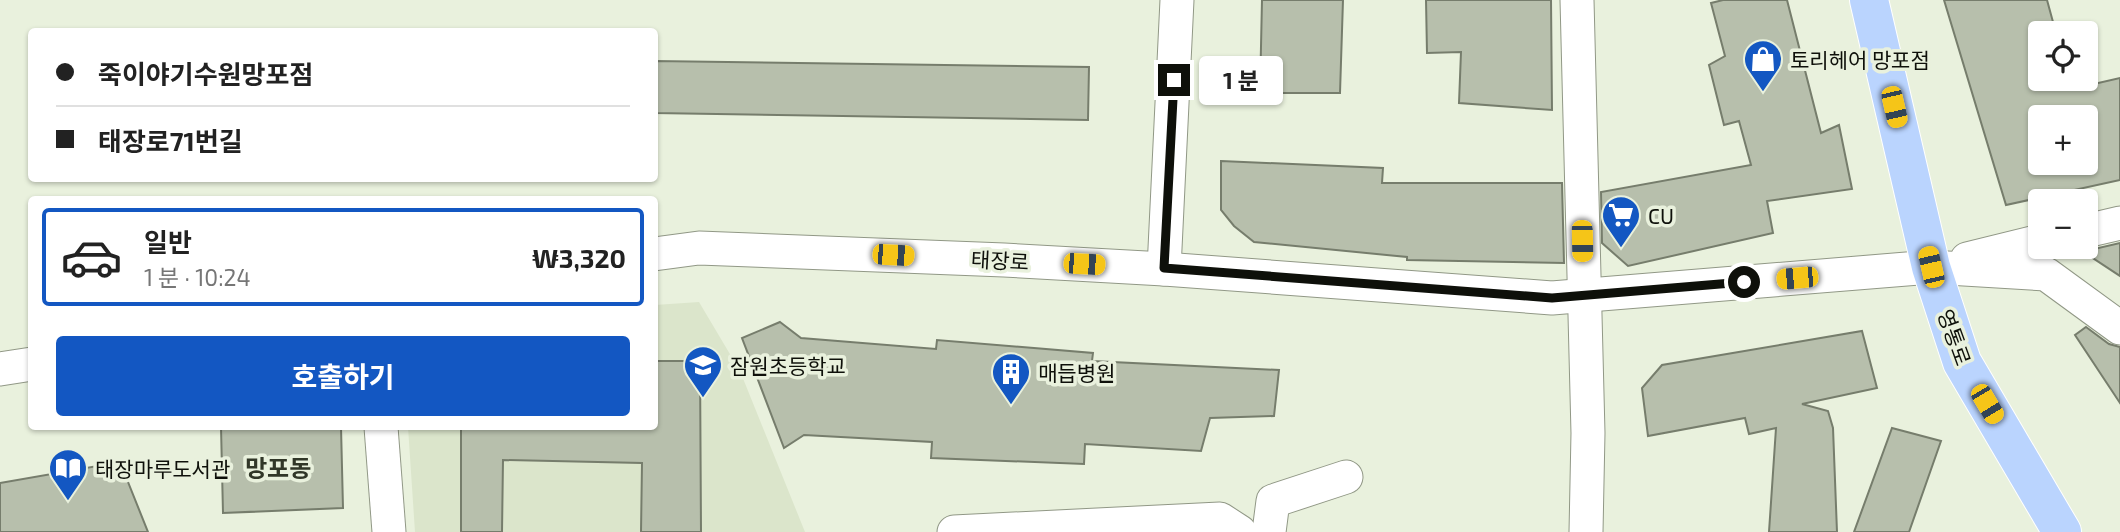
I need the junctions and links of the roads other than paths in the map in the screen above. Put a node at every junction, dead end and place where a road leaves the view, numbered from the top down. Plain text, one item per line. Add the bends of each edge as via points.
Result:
1 (1177, 0) edge
2 (1577, 0) edge
3 (1869, 0) edge
4 (2120, 223) edge
5 (2098, 228) edge
6 (2028, 245) edge
7 (658, 253) edge
8 (1931, 267) junction
9 (1164, 268) junction
10 (1584, 295) junction
11 (2120, 328) edge
12 (28, 365) edge
13 (0, 369) edge
14 (382, 430) edge
15 (1346, 477) dead end
16 (389, 532) edge
17 (954, 532) edge
18 (1240, 532) edge
19 (1269, 532) edge
20 (1586, 532) edge
21 (2062, 532) edge

1 - 9 street
2 - 10 street
3 - 8 main road, 영통로
4 - 5 street
6 - 8 street
7 - 9 street, 태장로 via 699,248
8 - 10 street, 태장로
8 - 11 street via 2046,274
8 - 21 main road, 영통로 via 1962,362
9 - 10 street, 태장로 via 1552,298
10 - 20 street
12 - 13 street
14 - 16 street
15 - 19 street via 1273,501
17 - 18 street via 1220,519

